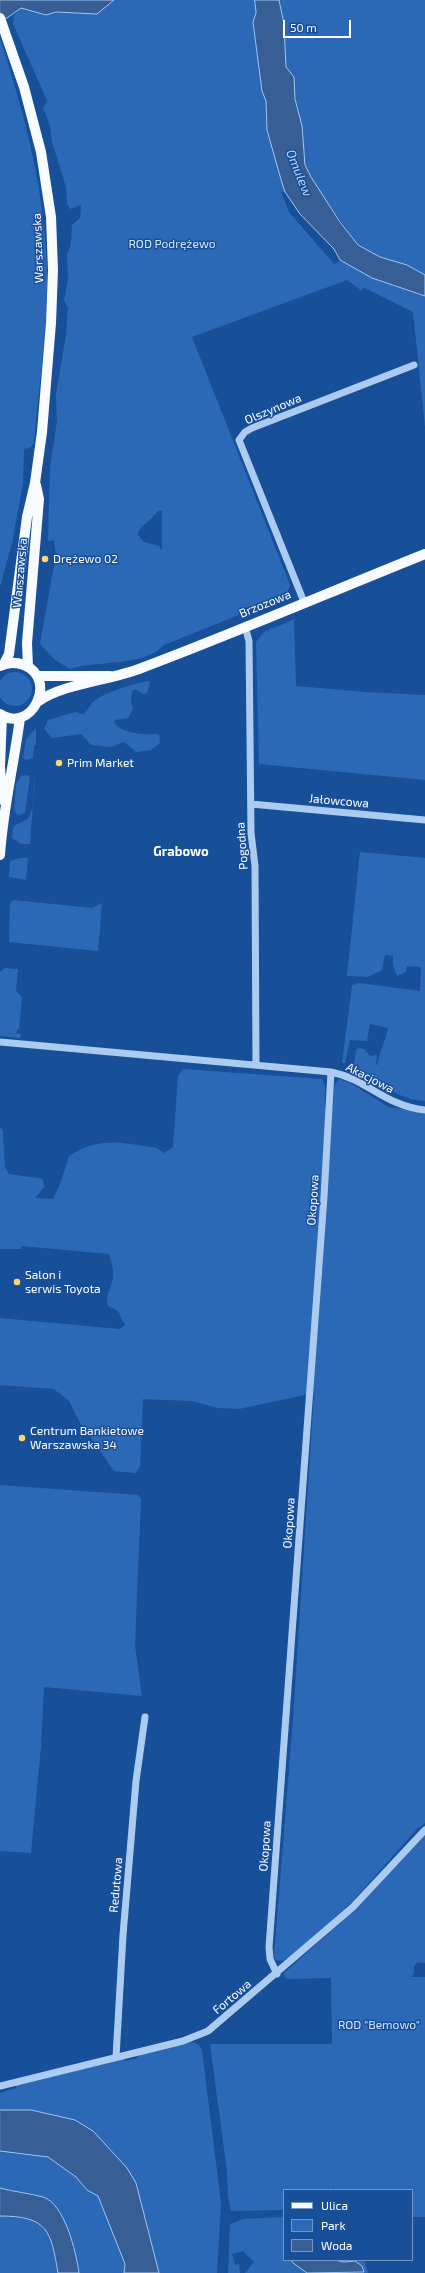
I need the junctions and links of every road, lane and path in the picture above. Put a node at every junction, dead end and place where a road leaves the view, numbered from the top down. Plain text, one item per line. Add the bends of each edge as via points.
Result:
1 (0, 18) edge
2 (414, 365) dead end
3 (36, 483) junction
4 (425, 554) edge
5 (304, 602) junction
6 (246, 626) junction
7 (2, 665) edge
8 (28, 666) junction
9 (37, 676) junction
10 (114, 676) junction
11 (39, 701) junction
12 (1, 715) edge
13 (20, 718) junction
14 (252, 804) junction
15 (3, 812) junction
16 (425, 820) edge
17 (0, 856) edge
18 (0, 1042) edge
19 (256, 1064) junction
20 (331, 1072) junction
21 (425, 1110) edge
22 (145, 1717) dead end
23 (425, 1830) edge
24 (277, 1974) junction
25 (116, 2057) junction
26 (0, 2086) edge

1 - 3 main road, Warszawska via 38,136 47,183 52,233 51,324
2 - 5 street, Olszynowa via 252,428 239,440
3 - 7 main road, Warszawska via 27,517 9,654
3 - 8 main road, Warszawska via 39,499 26,644
4 - 5 main road, Brzozowa
5 - 6 main road, Brzozowa
6 - 10 main road, Brzozowa via 155,663
6 - 14 street, Pogodna via 249,641
7 - 8 main road via 15,663
8 - 9 main road
9 - 10 main road, Brzozowa
9 - 11 main road via 41,690
10 - 11 main road, Brzozowa via 59,690
11 - 13 main road, Brzozowa via 32,710
12 - 13 main road
12 - 15 main road via 0,766
13 - 15 main road via 14,766
14 - 16 street, Jałowcowa
14 - 19 street, Pogodna via 251,833 256,895
15 - 17 main road
18 - 19 street, Akacjowa
19 - 20 street, Akacjowa
20 - 21 street, Akacjowa via 357,1081 396,1104
20 - 24 street, Okopowa via 269,1948 270,1959
22 - 25 street, Redutowa via 136,1781
23 - 24 street, Fortowa via 402,1852 367,1894
24 - 25 street, Fortowa via 214,2027 202,2034
25 - 26 street, Fortowa

